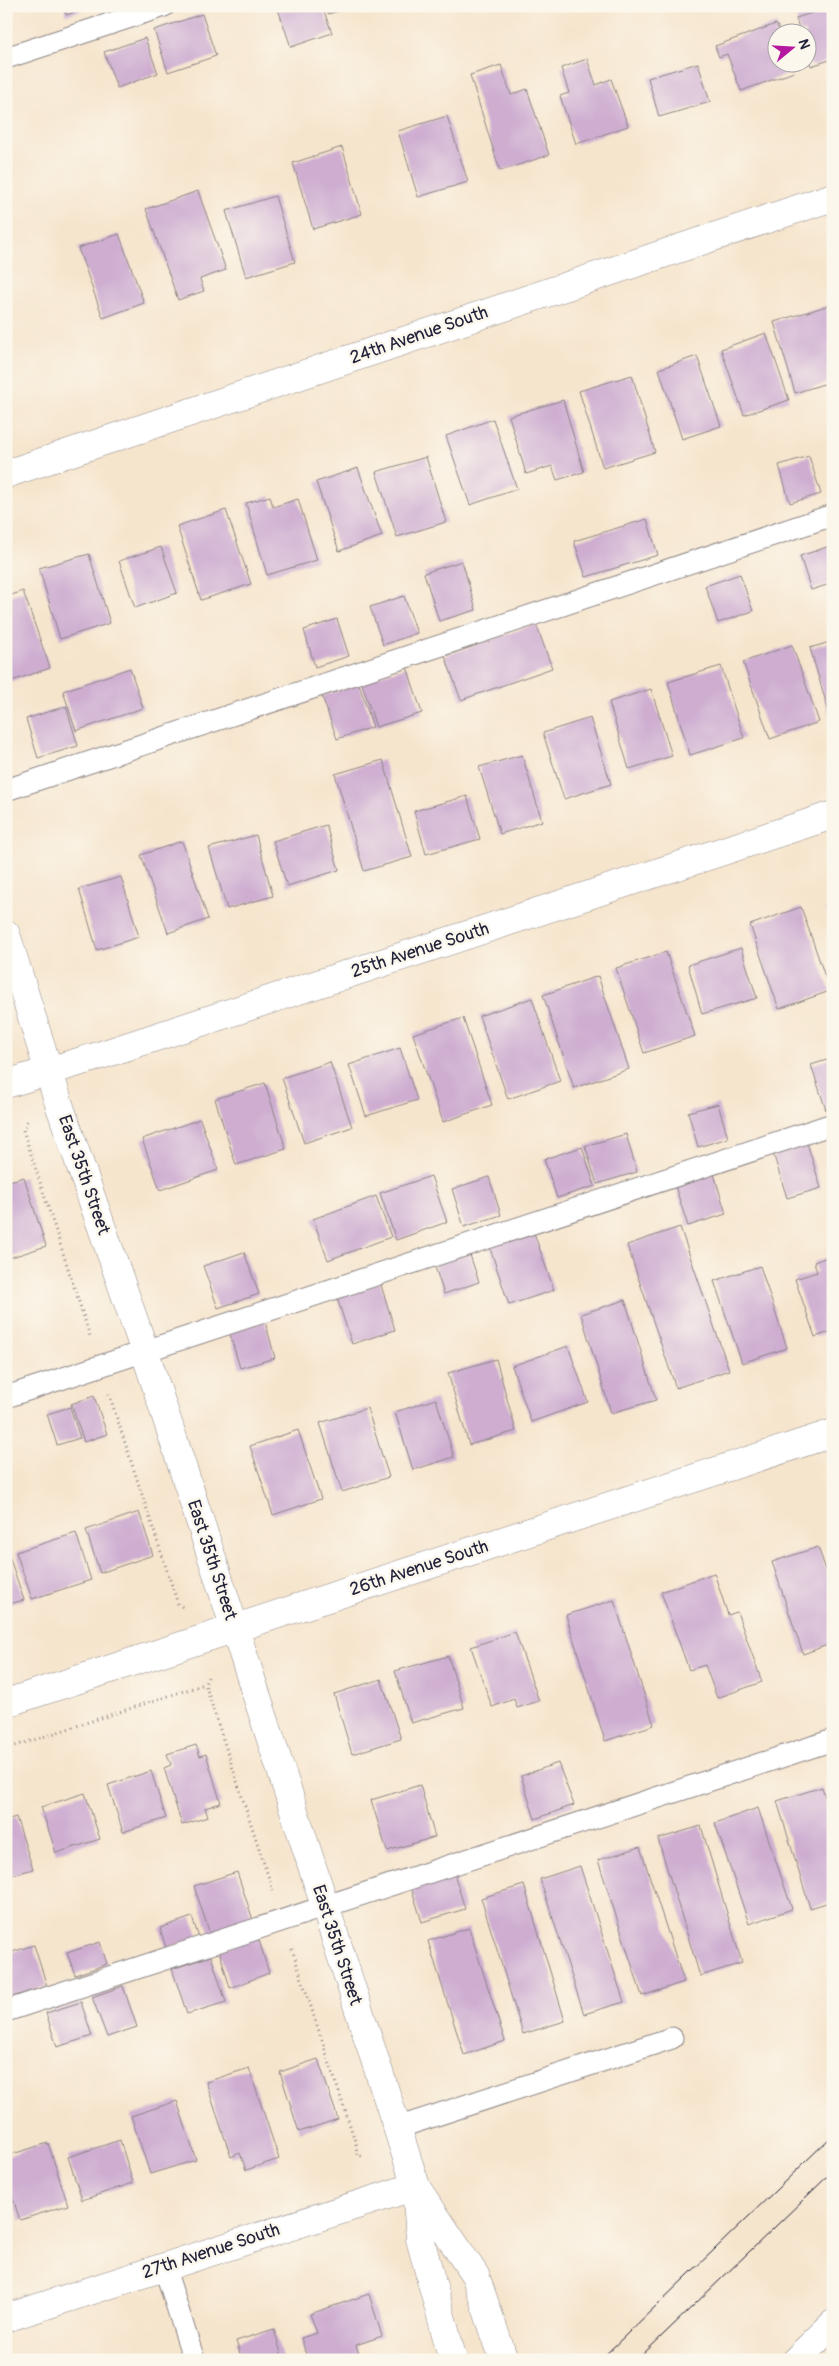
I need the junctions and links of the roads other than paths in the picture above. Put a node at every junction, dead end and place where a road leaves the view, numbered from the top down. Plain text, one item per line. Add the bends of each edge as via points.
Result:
1 (164, 6) edge
2 (6, 58) edge
3 (833, 197) edge
4 (6, 474) edge
5 (833, 515) edge
6 (6, 790) edge
7 (833, 815) edge
8 (6, 934) edge
9 (49, 1072) junction
10 (6, 1084) edge
11 (833, 1124) edge
12 (144, 1352) junction
13 (6, 1397) edge
14 (833, 1433) edge
15 (234, 1628) junction
16 (6, 1703) edge
17 (833, 1740) edge
18 (324, 1907) junction
19 (6, 2011) edge
20 (672, 2038) dead end
21 (397, 2128) junction
22 (416, 2186) junction
23 (164, 2266) junction
24 (6, 2318) edge
25 (833, 2324) edge
26 (194, 2360) edge
27 (453, 2360) edge
28 (504, 2360) edge
29 (796, 2360) edge

1 - 2 lane
3 - 4 main road, 24th Avenue South
5 - 6 lane
7 - 9 main road, 25th Avenue South
8 - 9 main road, East 35th Street
9 - 10 main road, 25th Avenue South
9 - 12 main road, East 35th Street
11 - 12 lane
12 - 13 lane
12 - 15 main road, East 35th Street
14 - 15 main road, 26th Avenue South
15 - 16 main road, 26th Avenue South
15 - 18 main road, East 35th Street
17 - 18 lane
18 - 19 lane
18 - 21 main road, East 35th Street
20 - 21 lane
21 - 22 main road, East 35th Street
22 - 23 main road, 27th Avenue South
22 - 27 main road, East 35th Street via 420,2239
22 - 28 main road, East 35th Street via 474,2275
23 - 24 main road, 27th Avenue South
23 - 26 lane
25 - 29 main road

